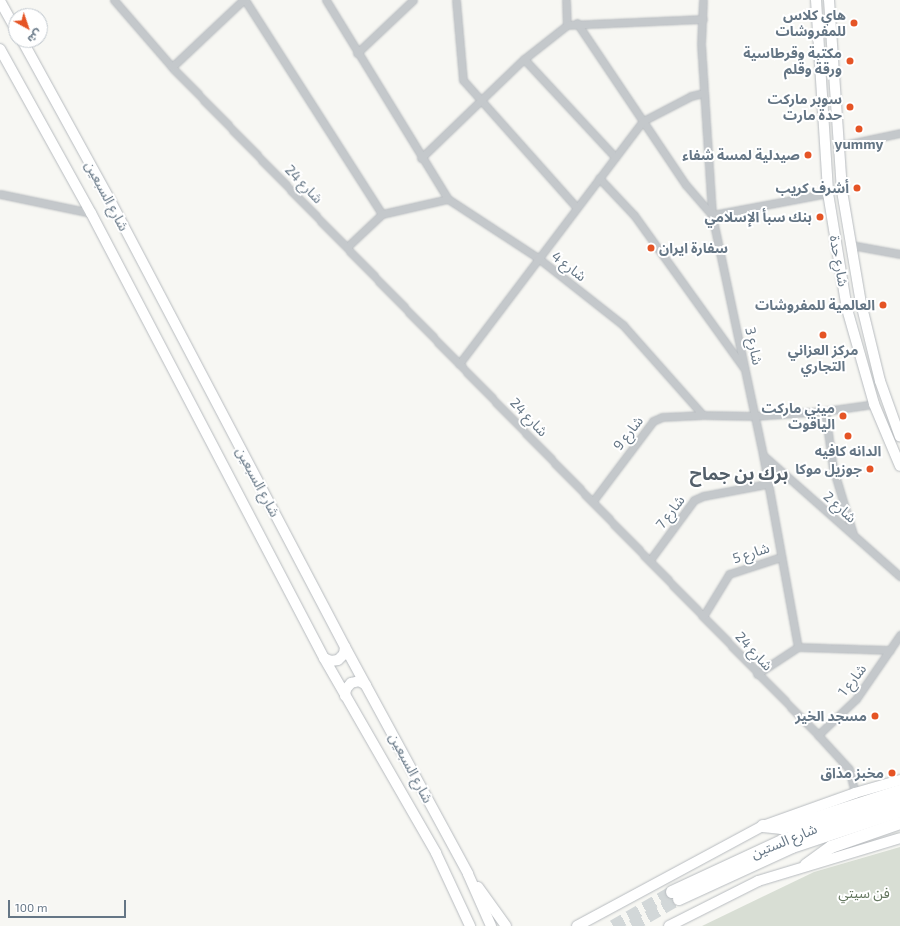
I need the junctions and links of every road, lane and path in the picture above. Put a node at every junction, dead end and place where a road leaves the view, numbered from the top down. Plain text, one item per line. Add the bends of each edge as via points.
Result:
1 (114, 0) edge
2 (244, 0) edge
3 (326, 0) edge
4 (413, 0) edge
5 (456, 0) edge
6 (566, 0) edge
7 (703, 0) edge
8 (816, 0) edge
9 (829, 0) edge
10 (0, 1) edge
11 (8, 16) edge
12 (703, 19) junction
13 (577, 23) junction
14 (567, 25) junction
15 (26, 48) edge
16 (0, 49) edge
17 (357, 53) junction
18 (524, 59) junction
19 (172, 66) junction
20 (704, 93) junction
21 (480, 101) junction
22 (643, 121) junction
23 (900, 133) edge
24 (838, 146) junction
25 (615, 157) junction
26 (421, 158) junction
27 (599, 178) junction
28 (828, 193) junction
29 (0, 194) edge
30 (448, 198) junction
31 (576, 207) junction
32 (91, 212) junction
33 (382, 214) junction
34 (712, 215) junction
35 (852, 245) junction
36 (347, 247) junction
37 (900, 254) edge
38 (538, 258) junction
39 (459, 364) junction
40 (746, 370) junction
41 (874, 404) junction
42 (825, 411) junction
43 (703, 415) junction
44 (755, 416) junction
45 (900, 436) edge
46 (763, 455) junction
47 (900, 466) edge
48 (767, 484) junction
49 (593, 501) junction
50 (853, 536) junction
51 (781, 557) junction
52 (650, 560) junction
53 (900, 576) edge
54 (704, 616) junction
55 (900, 635) edge
56 (345, 647) junction
57 (798, 647) junction
58 (890, 650) junction
59 (324, 658) junction
60 (757, 674) junction
61 (366, 685) junction
62 (345, 696) junction
63 (818, 735) junction
64 (900, 780) edge
65 (900, 792) edge
66 (855, 793) junction
67 (900, 800) edge
68 (900, 811) edge
69 (900, 823) edge
70 (763, 826) junction
71 (900, 838) edge
72 (806, 865) junction
73 (468, 874) junction
74 (470, 926) edge
75 (491, 926) edge
76 (506, 926) edge
77 (577, 926) edge
78 (669, 926) edge

1 - 19 street, شارع 24
2 - 19 street
2 - 33 street
3 - 17 street, شارع 4
4 - 17 street
5 - 21 street via 463,80
6 - 14 street
7 - 12 street, شارع 3
8 - 28 main road, شارع حدة
9 - 24 main road, شارع حدة
10 - 11 main road
12 - 13 street
12 - 20 street, شارع 3
13 - 14 street
13 - 22 street
14 - 18 street
15 - 56 main road, شارع السبعين via 111,202
16 - 32 main road, شارع السبعين
17 - 26 street, شارع 4
18 - 21 street
18 - 25 street
19 - 36 street, شارع 24
20 - 22 street via 691,96
20 - 34 street, شارع 3
21 - 26 street
21 - 31 street
22 - 25 street
22 - 34 street via 686,185
23 - 24 street
24 - 35 main road, شارع حدة via 842,191
25 - 27 street
26 - 30 street, شارع 4
27 - 31 street
27 - 40 street via 634,215
28 - 34 street
28 - 41 main road, شارع حدة via 847,309
29 - 32 street
30 - 33 street
30 - 38 street, شارع 4
31 - 38 street
32 - 59 main road, شارع السبعين
33 - 36 street
34 - 40 street, شارع 3
35 - 37 street
35 - 45 main road, شارع حدة via 861,303 880,381
36 - 39 street, شارع 24
38 - 39 street
38 - 43 street, شارع 4 via 623,325
39 - 49 street, شارع 24
40 - 44 street, شارع 3
41 - 42 street
41 - 47 main road, شارع حدة
42 - 44 street
42 - 50 street via 833,468
43 - 44 street
43 - 49 street, شارع 9 via 662,417 653,421
44 - 46 street, شارع 3
46 - 48 street, شارع 3
46 - 50 street, شارع 2
48 - 51 street, شارع 3
48 - 52 street, شارع 7 via 694,500
49 - 52 street, شارع 24
50 - 53 street, شارع 2
51 - 54 street, شارع 5 via 728,574
51 - 57 street, شارع 3
52 - 54 street, شارع 24
54 - 60 street, شارع 24
55 - 58 street, شارع 1
56 - 59 main road via 344,654 338,660
56 - 61 main road, شارع السبعين
57 - 58 street
57 - 60 street
58 - 63 street, شارع 1 via 856,699
59 - 62 main road, شارع السبعين
60 - 63 street, شارع 24
61 - 62 main road via 359,682 351,683 346,689
61 - 73 main road, شارع السبعين
62 - 74 main road, شارع السبعين via 436,853
63 - 66 street, شارع 24 via 848,769
64 - 66 main road
65 - 70 highway via 782,828
66 - 70 main road
67 - 68 highway, شارع الستين via 784,840 676,896 792,847
69 - 72 highway via 831,847
70 - 77 main road
71 - 72 main road
72 - 78 main road via 758,881
73 - 75 main road, شارع السبعين
73 - 76 main road

